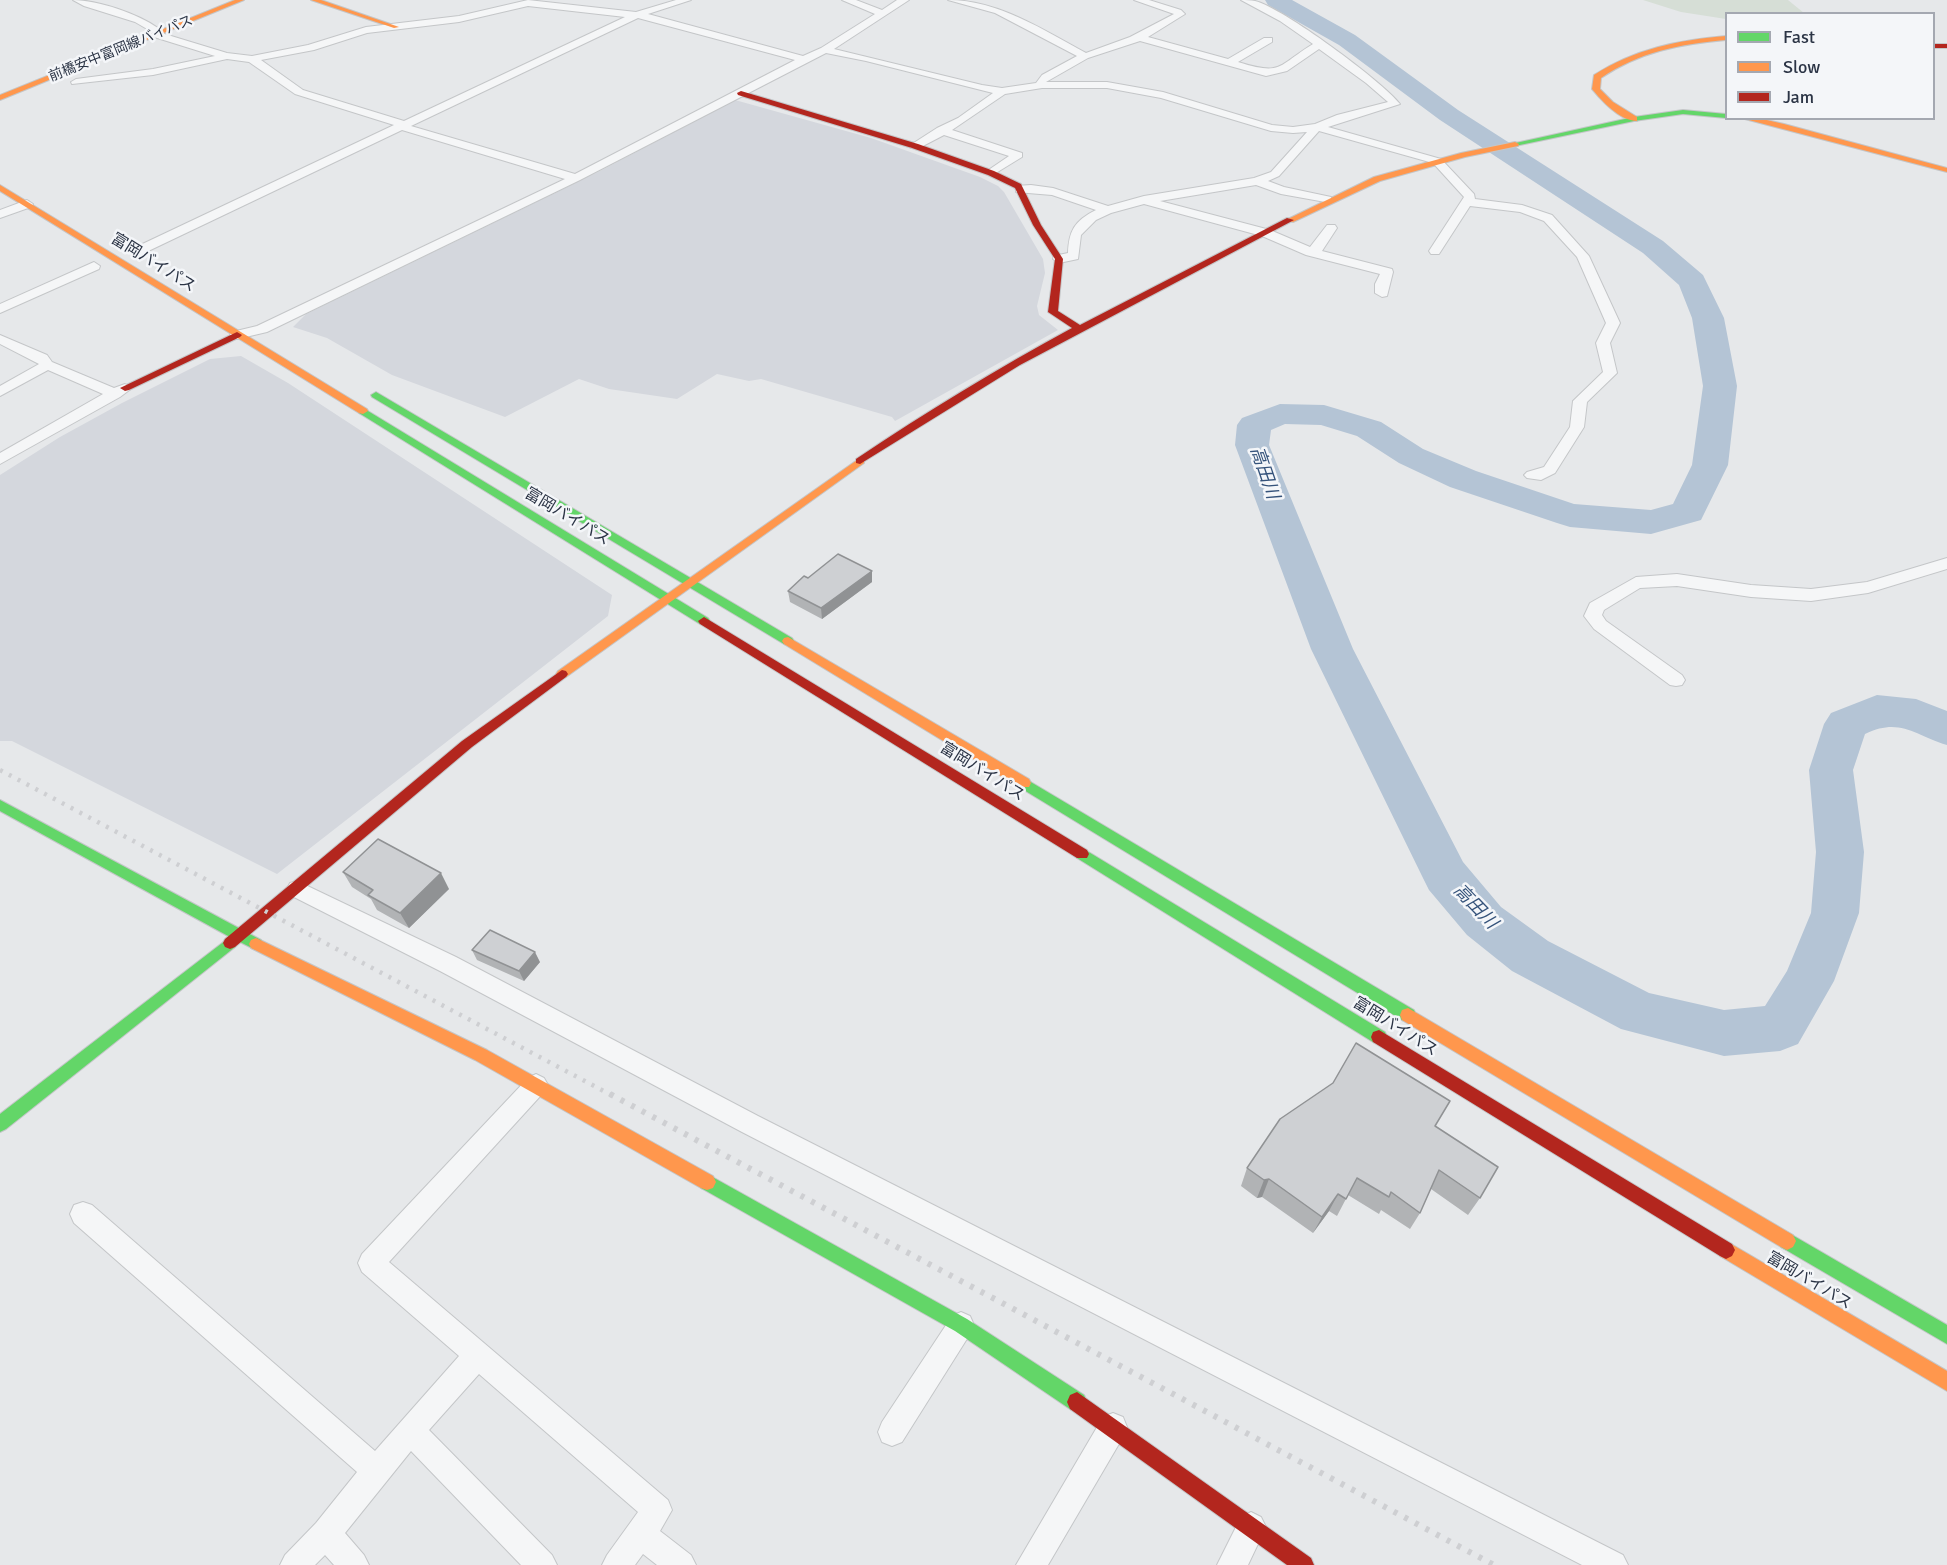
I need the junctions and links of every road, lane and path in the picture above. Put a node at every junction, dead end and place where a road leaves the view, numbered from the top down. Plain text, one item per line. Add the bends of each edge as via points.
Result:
1 (78, 0) edge
2 (228, 0) edge
3 (241, 0) edge
4 (314, 0) edge
5 (686, 0) edge
6 (847, 0) edge
7 (904, 0) edge
8 (953, 0) edge
9 (1140, 0) edge
10 (1246, 0) edge
11 (881, 13) junction
12 (637, 15) junction
13 (396, 27) junction
14 (156, 33) junction
15 (1138, 37) junction
16 (1725, 38) edge
17 (1268, 40) dead end
18 (1321, 44) junction
19 (825, 50) junction
20 (226, 56) junction
21 (1084, 56) junction
22 (252, 59) junction
23 (804, 59) junction
24 (1229, 63) junction
25 (76, 82) dead end
26 (1042, 85) junction
27 (0, 91) edge
28 (1002, 91) junction
29 (741, 93) junction
30 (0, 98) edge
31 (1725, 116) edge
32 (1634, 119) junction
33 (1754, 120) edge
34 (401, 125) junction
35 (1317, 127) junction
36 (941, 130) junction
37 (915, 146) junction
38 (1437, 161) junction
39 (1947, 170) edge
40 (991, 172) junction
41 (576, 178) junction
42 (1257, 181) junction
43 (0, 187) edge
44 (1020, 189) junction
45 (1144, 200) junction
46 (1327, 201) junction
47 (1466, 203) junction
48 (27, 204) junction
49 (1107, 210) junction
50 (0, 214) edge
51 (1330, 228) dead end
52 (1266, 233) junction
53 (122, 241) dead end
54 (138, 251) junction
55 (1434, 251) dead end
56 (1310, 252) junction
57 (1059, 259) junction
58 (157, 262) dead end
59 (94, 266) dead end
60 (1382, 293) dead end
61 (0, 309) edge
62 (247, 320) dead end
63 (262, 329) junction
64 (1080, 329) junction
65 (237, 335) junction
66 (275, 337) dead end
67 (0, 339) edge
68 (46, 365) junction
69 (368, 390) dead end
70 (120, 391) junction
71 (0, 392) edge
72 (0, 459) edge
73 (1532, 475) dead end
74 (1947, 563) edge
75 (690, 582) junction
76 (667, 597) junction
77 (1676, 680) dead end
78 (0, 805) edge
79 (297, 889) junction
80 (239, 936) junction
81 (536, 1085) junction
82 (0, 1124) edge
83 (82, 1214) dead end
84 (961, 1325) junction
85 (1947, 1335) edge
86 (478, 1355) junction
87 (1947, 1382) edge
88 (1113, 1427) junction
89 (410, 1430) junction
90 (892, 1432) dead end
91 (376, 1470) junction
92 (1251, 1527) junction
93 (326, 1533) junction
94 (640, 1534) junction
95 (1031, 1564) edge
96 (295, 1565) edge
97 (354, 1565) edge
98 (542, 1565) edge
99 (617, 1565) edge
100 (681, 1565) edge
101 (1232, 1565) edge
102 (1304, 1565) edge
103 (1613, 1565) edge

1 - 14 street via 146,22
2 - 14 main road, 前橋安中富岡線バイパス
3 - 14 main road, 前橋安中富岡線バイパス
4 - 13 main road
5 - 12 street
6 - 11 street
7 - 11 street
8 - 21 street via 998,10
9 - 15 street via 1180,14
10 - 18 street via 1278,15
11 - 19 street
12 - 13 street via 528,3 459,19
12 - 23 street
12 - 34 street
13 - 22 street via 366,30 310,48
14 - 20 street
14 - 27 main road, 前橋安中富岡線バイパス
14 - 30 main road, 前橋安中富岡線バイパス
15 - 21 street
15 - 24 street
16 - 32 main road via 1672,42 1640,51 1612,64 1597,77 1596,89 1610,104
17 - 24 street
18 - 24 street via 1272,73
18 - 35 street via 1383,90 1395,104
19 - 23 street
19 - 28 street
20 - 22 street
20 - 25 street via 153,72
21 - 26 street via 1041,81
22 - 34 street via 299,92
23 - 29 street
26 - 28 street
26 - 35 street via 1132,88 1272,128
28 - 36 street
29 - 37 main road
29 - 41 street
31 - 32 main road via 1683,112
32 - 38 main road
33 - 39 main road
34 - 41 street
34 - 54 street
35 - 38 street
35 - 42 street via 1275,174
36 - 37 street
36 - 40 street via 1018,155
37 - 40 main road
38 - 46 main road via 1377,179
38 - 47 street via 1470,197
40 - 44 main road
41 - 63 street
42 - 45 street
42 - 46 street
43 - 48 main road, 富岡バイパス
44 - 49 street via 1051,191
44 - 57 main road
45 - 49 street
45 - 52 street
46 - 52 main road
47 - 55 street
47 - 73 street via 1522,209 1548,218 1583,256 1613,323 1603,343 1610,373 1580,401 1577,427 1550,470
48 - 50 street
48 - 65 main road, 富岡バイパス
49 - 57 street via 1092,217 1075,234 1074,256
51 - 56 street via 1317,249
52 - 56 street
52 - 64 main road
53 - 54 main road, 富岡バイパス
54 - 58 main road, 富岡バイパス
56 - 60 street via 1387,272
57 - 64 main road via 1053,312
59 - 61 street
62 - 63 main road
63 - 65 street
63 - 66 main road
64 - 75 main road via 915,422
65 - 70 main road
65 - 76 main road, 富岡バイパス
67 - 68 street via 42,358
68 - 70 street
68 - 71 street
69 - 75 main road, 富岡バイパス
70 - 72 street
74 - 77 street via 1868,587 1811,595 1677,580 1636,584 1596,607 1593,616 1600,625
75 - 76 main road
75 - 85 main road, 富岡バイパス via 1699,1190
76 - 79 main road via 467,744
76 - 87 main road, 富岡バイパス via 1675,1219
78 - 80 main road
79 - 80 main road
79 - 103 street
80 - 81 main road
80 - 82 main road
81 - 84 main road
81 - 86 street via 371,1263
83 - 91 street
84 - 88 main road
84 - 90 street
86 - 89 street
86 - 94 street via 658,1510
88 - 92 main road
88 - 95 street
89 - 91 street
89 - 98 street
91 - 93 street
92 - 101 street
92 - 102 main road
93 - 96 street
93 - 97 street
94 - 99 street
94 - 100 street

